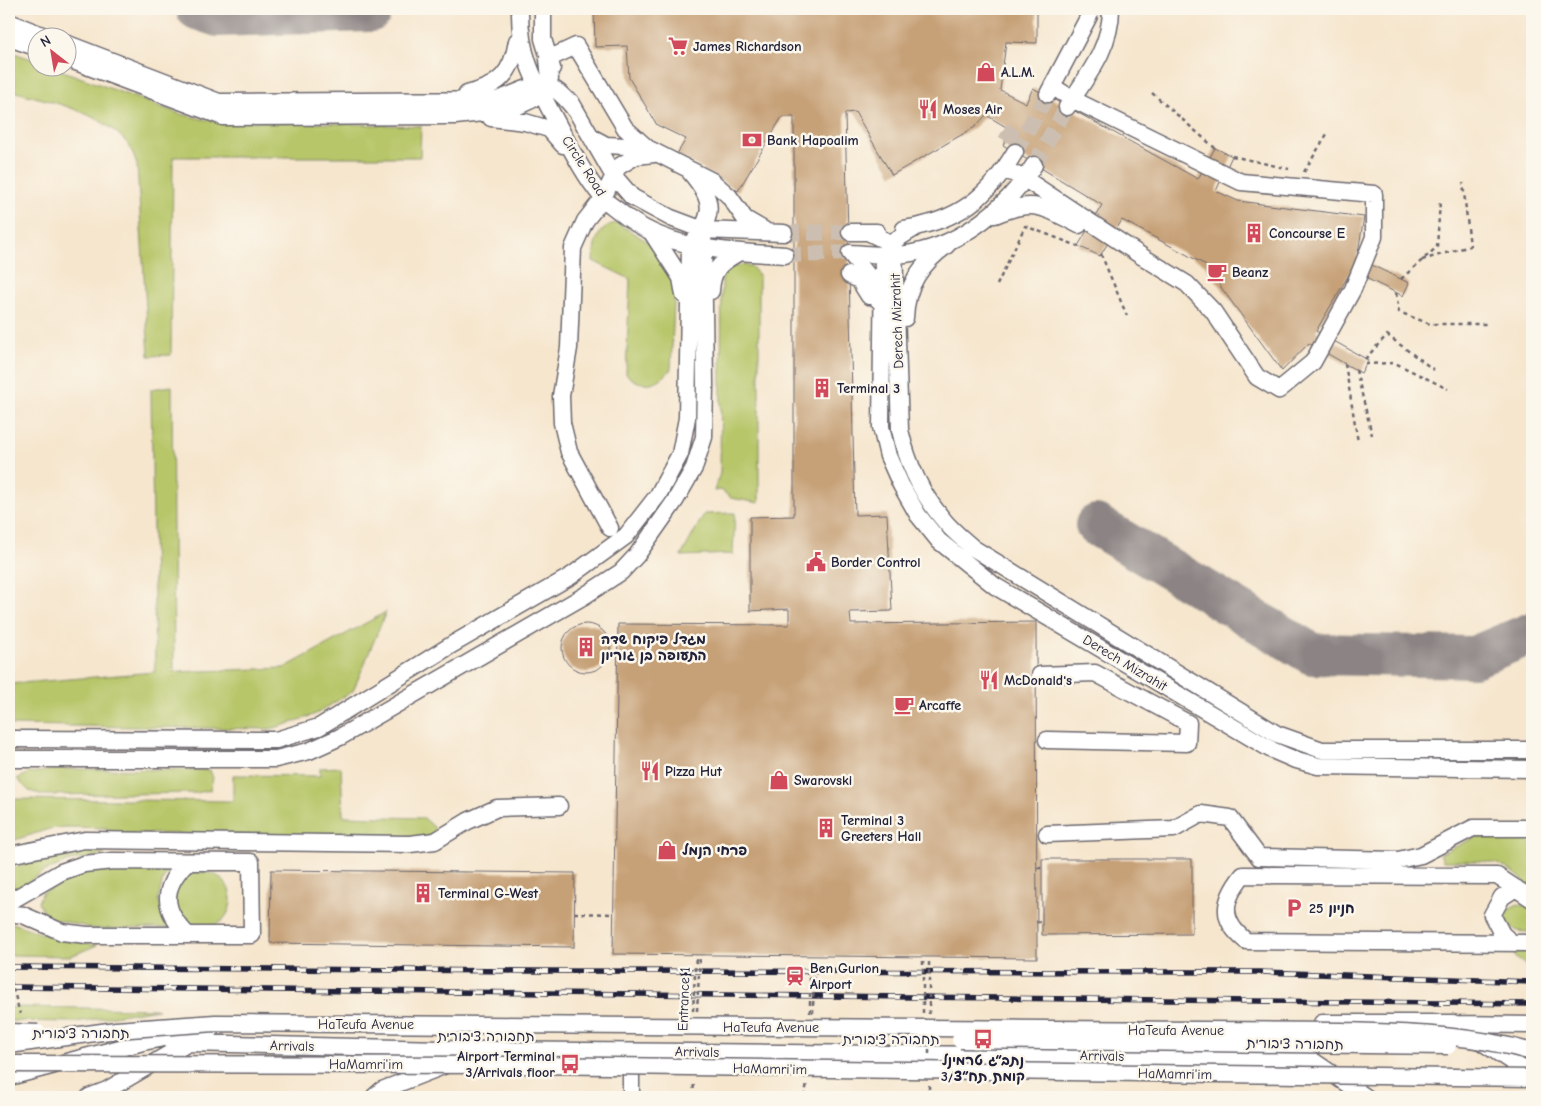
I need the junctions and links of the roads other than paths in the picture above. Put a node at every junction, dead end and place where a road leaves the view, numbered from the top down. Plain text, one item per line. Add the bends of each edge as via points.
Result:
1 (520, 9) edge
2 (543, 9) edge
3 (1088, 9) edge
4 (1111, 9) edge
5 (9, 22) edge
6 (519, 26) junction
7 (28, 29) edge
8 (9, 38) edge
9 (28, 45) edge
10 (78, 48) edge
11 (548, 59) junction
12 (78, 63) edge
13 (543, 88) junction
14 (441, 101) junction
15 (1070, 103) junction
16 (576, 111) junction
17 (469, 116) junction
18 (590, 137) junction
19 (1015, 152) tunnel mouth
20 (574, 154) junction
21 (654, 154) junction
22 (1034, 165) tunnel mouth
23 (1004, 170) junction
24 (690, 172) junction
25 (613, 175) junction
26 (1025, 180) junction
27 (632, 197) junction
28 (603, 198) junction
29 (979, 222) junction
30 (915, 228) junction
31 (703, 230) junction
32 (850, 232) tunnel mouth
33 (868, 232) junction
34 (652, 233) junction
35 (956, 238) junction
36 (697, 248) junction
37 (890, 251) junction
38 (741, 252) junction
39 (786, 255) tunnel mouth
40 (1142, 258) junction
41 (849, 275) dead end
42 (689, 324) junction
43 (881, 345) junction
44 (705, 385) junction
45 (900, 430) junction
46 (610, 528) dead end
47 (1106, 630) junction
48 (1097, 646) junction
49 (1095, 673) junction
50 (1040, 675) dead end
51 (9, 739) edge
52 (1047, 740) dead end
53 (1532, 750) edge
54 (9, 759) edge
55 (1532, 769) edge
56 (559, 806) dead end
57 (1530, 829) edge
58 (1047, 834) dead end
59 (9, 855) edge
60 (187, 862) junction
61 (1516, 888) junction
62 (1532, 899) edge
63 (9, 902) edge
64 (9, 913) edge
65 (188, 935) junction
66 (1511, 942) junction
67 (1532, 943) edge
68 (1453, 1023) junction
69 (1532, 1025) edge
70 (9, 1032) edge
71 (9, 1045) edge
72 (1532, 1047) edge
73 (484, 1050) junction
74 (631, 1052) junction
75 (1532, 1052) edge
76 (1309, 1058) junction
77 (9, 1064) edge
78 (1532, 1076) edge
79 (9, 1077) edge
80 (89, 1097) edge
81 (374, 1097) edge
82 (631, 1097) edge
83 (1366, 1097) edge

1 - 6 street, Circle Road
2 - 11 street, Circle Road via 543,39
3 - 15 street via 1088,16 1050,91
4 - 15 street via 1106,43
5 - 7 street
6 - 13 street, Circle Road via 524,57
6 - 14 street via 514,60 498,82 485,90
8 - 9 street
10 - 14 street via 219,102
11 - 13 street via 550,79
11 - 16 street, Circle Road
11 - 21 street via 576,46 625,128
12 - 17 street via 223,117
13 - 14 street via 497,100
13 - 16 street via 562,92
13 - 17 street via 512,109
13 - 20 street, Circle Road
15 - 40 street via 1240,182 1374,194 1374,237 1353,288 1313,362 1279,390 1257,377 1213,311 1187,284
16 - 18 street, Circle Road
17 - 20 street via 525,122 549,129
18 - 21 street via 606,145 638,146
18 - 25 street, Circle Road
19 - 23 street
20 - 28 street, Circle Road
21 - 24 street
21 - 25 street via 627,160
22 - 26 street
23 - 26 street
23 - 30 street via 984,195 934,224
24 - 31 street via 705,190 709,202
24 - 31 street, Circle Road via 712,181 729,196 745,220 776,232
25 - 27 street, Circle Road
25 - 28 street
26 - 29 street via 1002,206
26 - 40 street
27 - 28 street
27 - 31 street, Circle Road via 671,218
28 - 34 street, Circle Road via 631,222
28 - 46 street via 585,220 573,248 569,348 561,396 569,452
29 - 35 street
29 - 40 street via 1024,205 1037,205
30 - 33 street
30 - 37 street
31 - 36 street
32 - 33 street
33 - 37 street
34 - 36 street, Circle Road
34 - 42 street via 681,278
35 - 37 street via 913,253
35 - 45 street, Derech Mizrahit via 933,255 920,270 905,301
36 - 38 street, Circle Road
36 - 42 street
36 - 44 street
37 - 43 street, Derech Mizrahit
37 - 43 street, Derech Mizrahit via 850,253 870,278 878,301
37 - 45 street, Derech Mizrahit
38 - 39 street, Circle Road
38 - 44 street via 725,260 713,274
41 - 43 street, Derech Mizrahit via 868,292
42 - 51 street via 687,418 680,454 658,494 626,536 571,576 453,644 319,728 276,740
43 - 48 street, Derech Mizrahit via 881,427 888,456 918,515 939,541 967,566
44 - 54 street via 704,437 694,468 637,555 620,572 340,737 309,751 276,759
45 - 47 street, Derech Mizrahit via 905,451 920,484 942,519 973,548
47 - 48 street
47 - 53 street, Derech Mizrahit via 1277,734 1322,750
48 - 49 street via 1093,657
48 - 55 street, Derech Mizrahit via 1272,750 1293,759 1318,766
49 - 50 street
49 - 52 street via 1188,723 1187,743
56 - 59 street via 497,808 468,820 434,841 410,844 85,840
57 - 58 street via 1473,828 1421,855 1398,860 1259,857 1230,818 1202,814 1174,828
60 - 63 street via 84,864 61,872
60 - 65 street via 176,874 167,894 175,923
60 - 65 street via 251,862 252,935
61 - 62 street
61 - 66 street via 1502,897 1492,915 1502,934
61 - 66 street via 1496,876 1243,875 1231,890 1227,902 1229,922 1246,941
64 - 65 street via 23,915 62,932
66 - 67 street
68 - 69 street
68 - 76 street, Arrivals
68 - 78 street
68 - 79 street via 281,1018 143,1042
70 - 72 street, תחבורה ציבורית, bridge
71 - 75 street, HaTeufa Avenue, bridge via 116,1030 215,1023 1416,1034 1500,1042
73 - 74 street, Arrivals
73 - 80 street, Arrivals via 188,1043
73 - 81 street via 382,1090
74 - 76 street, Arrivals
74 - 82 street
76 - 83 street
77 - 78 street, HaMamri'im, bridge via 529,1065

